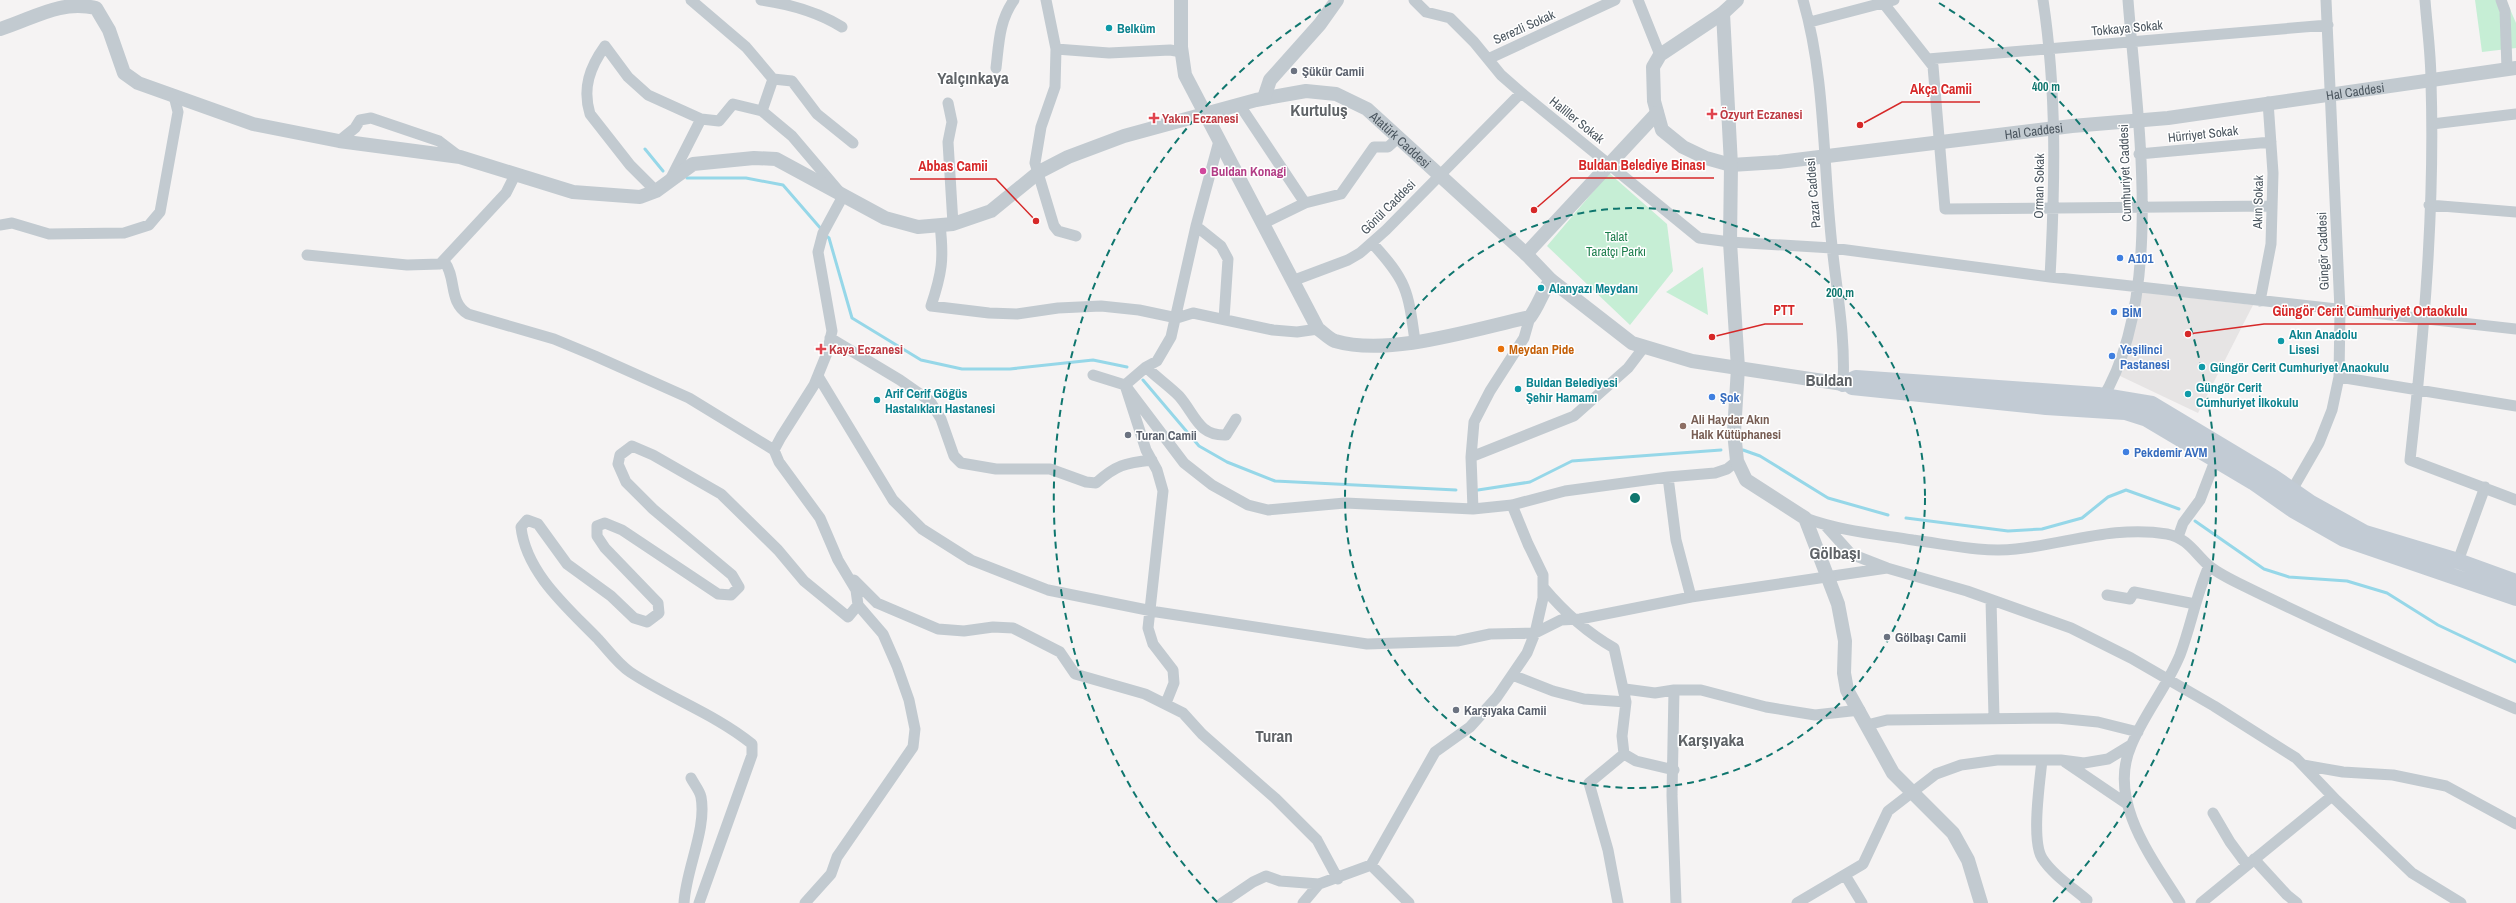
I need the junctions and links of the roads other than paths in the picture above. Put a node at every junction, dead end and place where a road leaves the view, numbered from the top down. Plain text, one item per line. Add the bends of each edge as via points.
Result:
1 (691, 0) edge
2 (761, 0) edge
3 (1014, 0) edge
4 (1046, 0) edge
5 (1181, 0) edge
6 (1337, 0) edge
7 (1414, 0) edge
8 (1615, 0) edge
9 (1638, 0) edge
10 (1737, 0) edge
11 (1803, 0) edge
12 (2043, 0) edge
13 (2128, 0) edge
14 (2326, 0) edge
15 (2425, 0) edge
16 (2501, 0) edge
17 (1886, 1) edge
18 (96, 4) edge
19 (1723, 13) junction
20 (1810, 22) junction
21 (2328, 25) junction
22 (842, 27) dead end
23 (0, 29) edge
24 (2131, 42) junction
25 (1056, 49) junction
26 (2051, 49) junction
27 (1182, 52) junction
28 (1660, 55) junction
29 (1488, 59) junction
30 (1928, 59) junction
31 (996, 68) dead end
32 (2512, 68) edge
33 (773, 79) junction
34 (2431, 80) junction
35 (1521, 93) junction
36 (2331, 95) junction
37 (174, 96) junction
38 (1264, 98) junction
39 (2268, 102) junction
40 (948, 103) dead end
41 (1239, 104) junction
42 (762, 111) junction
43 (1209, 113) junction
44 (1657, 113) junction
45 (2516, 114) edge
46 (701, 120) junction
47 (2137, 121) junction
48 (2432, 124) junction
49 (2054, 128) junction
50 (1398, 138) junction
51 (339, 141) junction
52 (1219, 141) junction
53 (1940, 142) junction
54 (2271, 142) junction
55 (853, 143) dead end
56 (2139, 154) junction
57 (1824, 156) junction
58 (460, 157) junction
59 (1609, 165) junction
60 (1731, 165) junction
61 (1039, 172) junction
62 (515, 175) junction
63 (1440, 175) junction
64 (670, 180) junction
65 (656, 191) junction
66 (843, 196) junction
67 (1305, 204) junction
68 (2429, 205) junction
69 (2272, 206) junction
70 (2054, 207) junction
71 (2142, 207) junction
72 (2516, 212) edge
73 (1262, 224) junction
74 (946, 225) junction
75 (0, 226) edge
76 (1196, 226) junction
77 (1076, 236) dead end
78 (1730, 242) junction
79 (1372, 243) junction
80 (1832, 248) junction
81 (1526, 254) junction
82 (306, 255) dead end
83 (444, 261) junction
84 (2050, 277) junction
85 (1551, 280) junction
86 (1292, 282) junction
87 (2137, 287) junction
88 (2260, 301) junction
89 (2340, 310) junction
90 (1530, 317) junction
91 (1176, 318) junction
92 (1224, 319) junction
93 (2423, 319) junction
94 (1318, 328) junction
95 (2516, 329) edge
96 (830, 338) junction
97 (1415, 341) junction
98 (1644, 347) junction
99 (1146, 367) junction
100 (1738, 368) junction
101 (1093, 375) dead end
102 (818, 376) junction
103 (2339, 377) junction
104 (1843, 384) junction
105 (1125, 385) junction
106 (2418, 390) junction
107 (2104, 396) junction
108 (2516, 406) edge
109 (2095, 410) junction
110 (1236, 419) dead end
111 (774, 450) junction
112 (1471, 457) junction
113 (1152, 460) junction
114 (1737, 461) junction
115 (2214, 461) junction
116 (1668, 476) junction
117 (2485, 487) junction
118 (2292, 490) junction
119 (2516, 500) edge
120 (1512, 505) junction
121 (1472, 509) junction
122 (1805, 518) junction
123 (1825, 525) junction
124 (2178, 537) junction
125 (2458, 561) junction
126 (2209, 566) junction
127 (1887, 568) junction
128 (843, 569) junction
129 (1829, 577) junction
130 (2516, 582) edge
131 (1543, 587) junction
132 (2107, 596) dead end
133 (1691, 597) junction
134 (2516, 598) edge
135 (1991, 600) junction
136 (2195, 604) junction
137 (858, 605) junction
138 (1148, 610) junction
139 (1575, 619) junction
140 (1535, 633) junction
141 (1512, 675) junction
142 (2167, 679) junction
143 (1625, 689) junction
144 (1674, 690) junction
145 (1626, 702) junction
146 (1166, 704) junction
147 (2516, 709) edge
148 (1860, 710) junction
149 (1994, 717) junction
150 (1867, 725) junction
151 (2138, 732) junction
152 (2131, 745) junction
153 (1624, 754) junction
154 (2042, 760) junction
155 (2060, 760) junction
156 (2303, 765) junction
157 (1674, 770) junction
158 (691, 778) dead end
159 (1911, 792) junction
160 (2332, 796) junction
161 (2127, 804) junction
162 (2213, 813) dead end
163 (2516, 824) edge
164 (2250, 862) junction
165 (1371, 865) junction
166 (1845, 875) junction
167 (1338, 879) junction
168 (1319, 884) junction
169 (684, 903) edge
170 (699, 903) edge
171 (805, 903) edge
172 (1222, 903) edge
173 (1303, 903) edge
174 (1409, 903) edge
175 (1618, 903) edge
176 (1676, 903) edge
177 (1797, 903) edge
178 (1862, 903) edge
179 (1981, 903) edge
180 (2086, 903) edge
181 (2180, 903) edge
182 (2201, 903) edge
183 (2297, 903) edge
184 (2461, 903) edge

1 - 33 street via 746,47
2 - 22 street via 807,10 826,17
3 - 31 street via 1005,14 1000,29
4 - 25 street
5 - 27 street
6 - 38 street via 1320,24 1270,80
7 - 29 street, Haliller Sokak via 1426,12 1450,18
8 - 29 street, Serezli Sokak
9 - 28 street
10 - 19 street
11 - 20 street, Pazar Caddesi
12 - 26 street, Orman Sokak
13 - 24 street, Cumhuriyet Caddesi
14 - 21 street, Güngör Caddesi
15 - 34 street
16 - 32 street via 2505,11
17 - 20 street
17 - 30 street
18 - 23 street via 68,3
18 - 37 street via 109,30 124,73 138,83
19 - 28 street
19 - 60 street
20 - 57 street, Pazar Caddesi via 1820,96
21 - 24 street, Tokkaya Sokak
21 - 36 street, Güngör Caddesi
24 - 26 street, Tokkaya Sokak
24 - 47 street, Cumhuriyet Caddesi
25 - 27 street via 1109,53 1170,50
25 - 61 street via 1055,87 1041,127 1035,163
26 - 30 street, Tokkaya Sokak
26 - 49 street, Orman Sokak
27 - 43 street via 1185,75
28 - 44 street, Hal Caddesi via 1653,67
29 - 35 street, Haliller Sokak
30 - 53 street via 1933,66
32 - 34 street, Hal Caddesi
33 - 42 street
33 - 55 street via 792,81 817,114
34 - 36 street, Hal Caddesi
34 - 48 street
35 - 59 street, Haliller Sokak
35 - 63 street, Gönül Caddesi
36 - 39 street, Hal Caddesi
36 - 89 street, Güngör Caddesi
37 - 51 street via 253,124
37 - 75 street via 178,112 160,212 149,225 124,233 56,234 12,223
38 - 41 street, Atatürk Caddesi
38 - 50 street, Atatürk Caddesi via 1306,91 1336,94 1367,109
39 - 47 street, Hal Caddesi
39 - 54 street, Akın Sokak
40 - 74 street via 952,122 948,142
41 - 43 street, Atatürk Caddesi
41 - 67 street
42 - 46 street via 733,104 719,121
42 - 66 street via 792,136
43 - 52 street
43 - 61 street, Atatürk Caddesi via 1124,136 1068,157
44 - 59 street
44 - 60 street, Hal Caddesi via 1662,130 1684,147 1706,158
45 - 48 street
46 - 64 street
46 - 65 street via 648,95 628,77 605,46 590,70 587,85 590,114 630,165
47 - 49 street, Hal Caddesi
47 - 56 street, Cumhuriyet Caddesi
48 - 68 street
49 - 53 street, Hal Caddesi
49 - 70 street, Orman Sokak
50 - 63 street, Atatürk Caddesi
50 - 67 street via 1388,147 1374,147 1341,194
51 - 58 street
51 - 58 street via 355,128 360,120 370,118 439,141
52 - 73 street
52 - 76 street
53 - 57 street, Hal Caddesi
53 - 70 street via 1945,209
54 - 56 street, Hürriyet Sokak
54 - 69 street, Akın Sokak
56 - 71 street, Cumhuriyet Caddesi
57 - 60 street, Hal Caddesi
57 - 80 street, Pazar Caddesi
58 - 62 street
59 - 78 street, Haliller Sokak via 1691,233 1699,238
59 - 81 street
60 - 78 street
61 - 74 street, Atatürk Caddesi via 991,211
61 - 77 street via 1054,226
62 - 65 street via 573,192 640,197
62 - 83 street via 506,193
63 - 79 street, Gönül Caddesi
63 - 81 street, Atatürk Caddesi
64 - 65 street, Atatürk Caddesi
64 - 66 street, Atatürk Caddesi via 693,164 776,159
66 - 74 street, Atatürk Caddesi via 885,218 918,226
66 - 96 street via 822,233 818,252 832,331
67 - 73 street
68 - 72 street
68 - 93 street
69 - 71 street
69 - 88 street, Akın Sokak via 2271,244
70 - 71 street
70 - 84 street, Orman Sokak
71 - 87 street, Cumhuriyet Caddesi
73 - 86 street
74 - 91 street via 940,280 931,306 1017,314 1058,308 1101,306 1139,310
76 - 91 street
76 - 92 street via 1221,246 1228,259
78 - 80 street, Haliller Sokak
78 - 100 street
79 - 86 street, Gönül Caddesi via 1348,260
79 - 97 street via 1402,280 1410,300
80 - 84 street, Haliller Sokak
80 - 104 street, Pazar Caddesi via 1844,357
81 - 85 street, Atatürk Caddesi
82 - 83 street via 433,266
83 - 111 street via 450,273 456,302 460,309 468,314 554,339 595,356 689,398
84 - 87 street, Haliller Sokak
85 - 90 street via 1542,291 1539,304
85 - 98 street, Atatürk Caddesi via 1632,343
86 - 94 street
87 - 88 street, Haliller Sokak
87 - 107 street, Cumhuriyet Caddesi via 2124,354
88 - 89 street, Haliller Sokak
89 - 93 street, Haliller Sokak
89 - 103 street, Güngör Caddesi
90 - 97 street
90 - 112 street via 1524,338 1490,391 1474,422
91 - 92 street via 1193,313
91 - 99 street via 1171,337 1157,361
92 - 94 street via 1273,330 1297,332
93 - 95 street, Haliller Sokak
93 - 106 street
94 - 97 street via 1333,340 1358,345 1384,346
96 - 102 street
96 - 113 street via 930,401 941,419 954,456 961,463 996,469 1050,469 1096,483 1110,470 1123,464
98 - 100 street, Atatürk Caddesi via 1692,361
98 - 112 street via 1628,368 1574,416
99 - 105 street
99 - 110 street via 1179,397 1198,424 1215,436 1226,435
100 - 104 street, Atatürk Caddesi
100 - 114 street via 1734,432
101 - 105 street
102 - 111 street
102 - 138 street via 893,500 922,529 971,560 1048,590
103 - 106 street
103 - 118 street, Güngör Caddesi via 2332,410 2319,443
104 - 107 main road via 1856,378
104 - 109 main road via 1856,389
105 - 113 street via 1146,450
105 - 121 street via 1184,463 1212,485 1248,505 1268,510 1345,503
106 - 108 street
106 - 117 street via 2410,460
107 - 109 street, Cumhuriyet Caddesi
107 - 118 main road via 2152,404
109 - 115 main road via 2125,412 2147,419
111 - 128 street via 779,462 820,518
112 - 121 street
113 - 138 street via 1163,490 1159,543
114 - 116 street via 1727,469 1715,473
114 - 122 street via 1746,480
115 - 124 street via 2200,500 2183,523
115 - 134 main road via 2344,539
116 - 120 street via 1565,491
116 - 133 street via 1676,540
117 - 119 street
117 - 125 street
118 - 125 main road via 2366,533
120 - 121 street
120 - 131 street via 1543,574
122 - 123 street
122 - 129 street
123 - 124 street via 1965,547 2012,550 2052,545 2096,534 2126,533
123 - 127 street via 1851,554
124 - 126 street via 2192,546
125 - 130 main road
126 - 136 street
126 - 147 street via 2235,582 2345,634
127 - 129 street
127 - 135 street
128 - 137 street via 856,590
128 - 146 street via 877,603 938,629 964,631 993,627 1014,628 1060,652 1075,674 1145,694
129 - 133 street
129 - 148 street via 1845,641 1844,673 1847,690
131 - 139 street
131 - 140 street
132 - 136 street via 2130,599 2134,592
133 - 139 street
135 - 142 street via 2071,628
135 - 149 street
136 - 142 street via 2180,656
137 - 170 street via 848,617 804,581 778,550 721,494 653,455 632,446 620,455 618,464 626,482 653,509 732,575 739,587 731,595 718,594 622,530 605,523 597,526 597,536 605,548 658,603 659,613 647,622 634,618 611,596 567,564 538,524 527,520 521,527 522,540 543,581 628,671 679,702 732,728 752,744 752,755
137 - 171 street via 883,634 897,666 910,700 915,729 913,747 837,857 831,874
138 - 140 street via 1367,644 1457,641 1490,634
138 - 146 street via 1148,628 1153,644 1173,670 1174,683
139 - 140 street via 1561,620
139 - 143 street via 1590,634 1614,648
140 - 141 street via 1527,653
141 - 145 street via 1553,691 1584,699
141 - 165 street via 1497,697 1470,726 1435,752
142 - 151 street
142 - 156 street via 2214,706
143 - 144 street via 1655,693
143 - 145 street
144 - 148 street via 1701,690 1766,707 1815,715
144 - 157 street
145 - 153 street via 1622,736
146 - 167 street via 1183,713 1202,734 1276,799 1317,840
148 - 150 street
149 - 150 street via 1887,720
149 - 151 street via 2091,721
150 - 159 street via 1893,773
151 - 152 street
152 - 155 street via 2108,759 2084,763
152 - 161 street via 2123,767
153 - 157 street via 1636,761
153 - 175 street via 1589,783 1608,850
154 - 155 street
154 - 159 street via 1997,760 1961,765 1936,774
154 - 180 street via 2037,800 2041,857 2087,900
155 - 161 street
156 - 160 street
156 - 163 street via 2343,772 2393,775 2438,784
157 - 176 street via 1672,794
158 - 169 street via 701,796 701,819
159 - 166 street via 1888,812 1863,864
159 - 179 street via 1953,833 1968,860
160 - 164 street
160 - 184 street via 2412,872
161 - 181 street via 2141,839
162 - 164 street via 2230,842
164 - 182 street
164 - 183 street
165 - 167 street
165 - 174 street
166 - 177 street
166 - 178 street
167 - 168 street
168 - 172 street via 1280,881 1266,876
168 - 173 street

